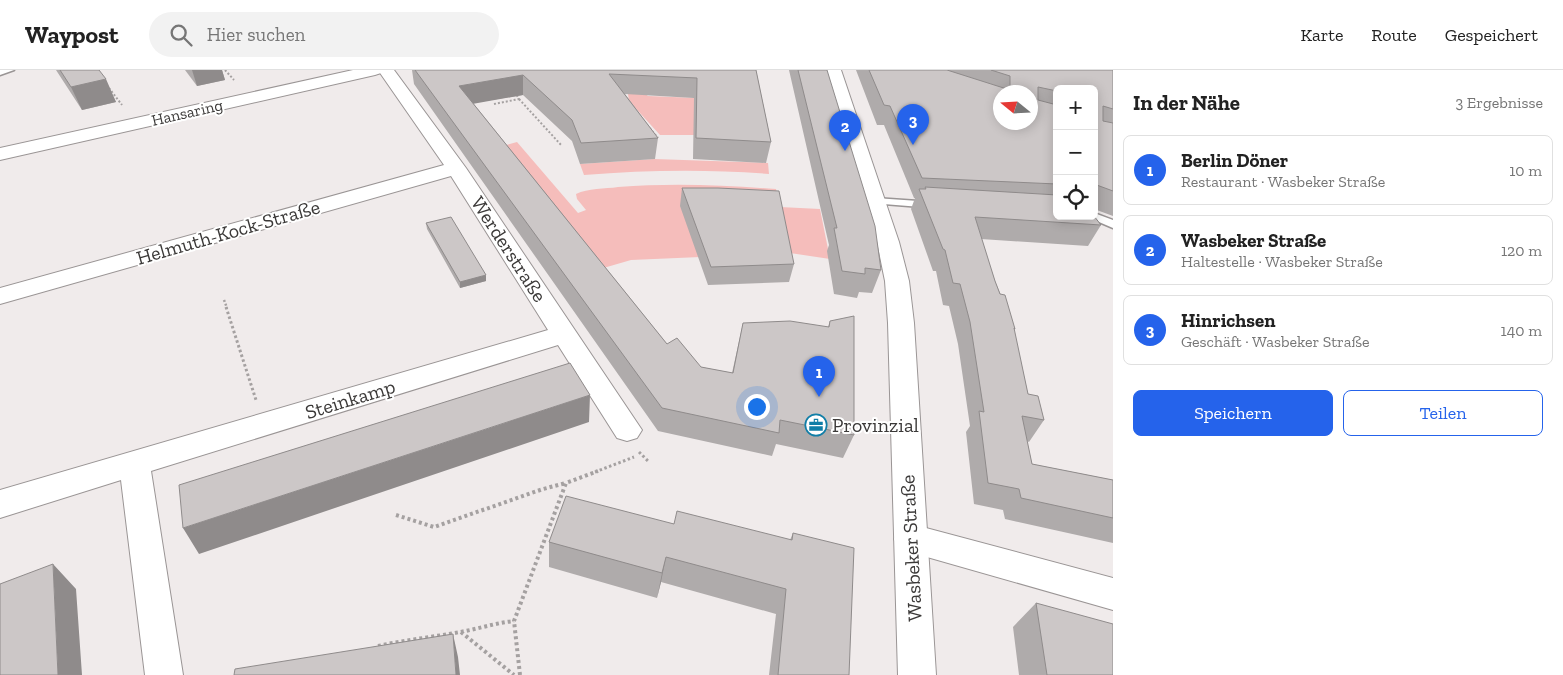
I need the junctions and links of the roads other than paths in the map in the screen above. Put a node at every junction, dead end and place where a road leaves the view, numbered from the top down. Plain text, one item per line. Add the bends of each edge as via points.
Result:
1 (10, 70) edge
2 (375, 70) edge
3 (386, 70) edge
4 (833, 70) edge
5 (0, 72) edge
6 (0, 154) edge
7 (456, 168) junction
8 (875, 201) junction
9 (947, 206) edge
10 (1098, 219) edge
11 (1113, 224) edge
12 (0, 296) edge
13 (565, 334) junction
14 (627, 430) dead end
15 (134, 463) junction
16 (0, 504) edge
17 (911, 539) junction
18 (1113, 594) edge
19 (164, 675) edge
20 (917, 675) edge

1 - 5 lane
2 - 6 street, Hansaring
3 - 7 street, Werderstraße
4 - 8 street, Wasbeker Straße
7 - 12 street, Helmuth-Kock-Straße
7 - 13 street, Werderstraße
8 - 9 lane
8 - 17 street, Wasbeker Straße via 897,281
10 - 11 lane
13 - 14 street, Werderstraße
13 - 15 street, Steinkamp
15 - 16 street, Steinkamp
15 - 19 street
17 - 18 street
17 - 20 street, Wasbeker Straße

